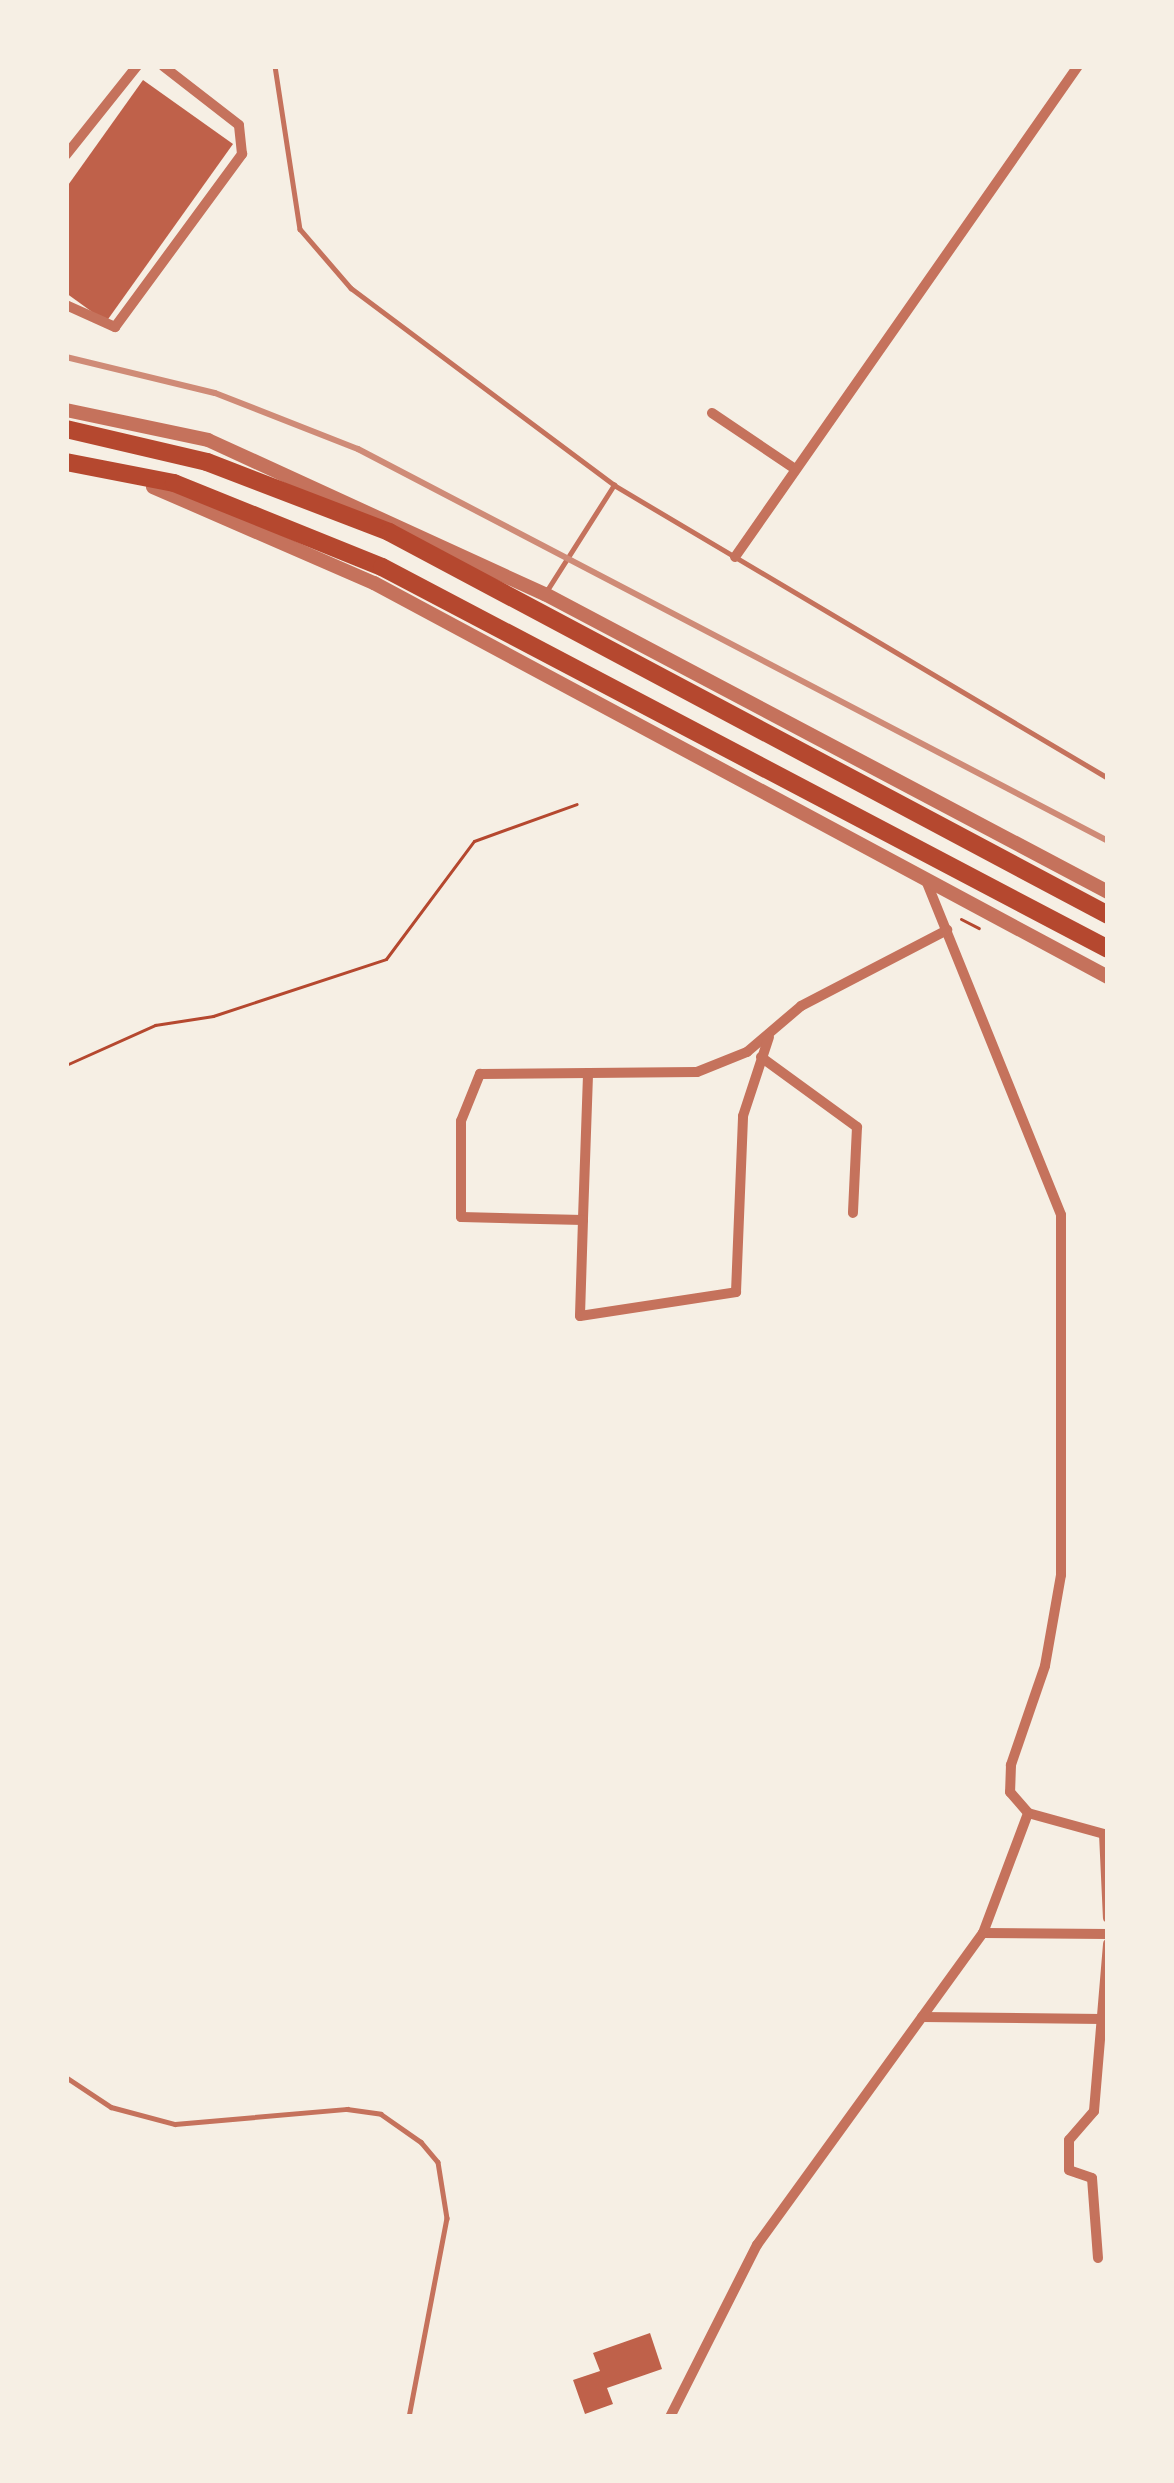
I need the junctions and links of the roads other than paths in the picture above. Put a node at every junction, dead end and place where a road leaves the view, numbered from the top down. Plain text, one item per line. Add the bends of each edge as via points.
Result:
1 (137, 66) edge
2 (163, 66) edge
3 (275, 66) edge
4 (1078, 66) edge
5 (66, 155) edge
6 (66, 304) edge
7 (66, 410) edge
8 (712, 413) dead end
9 (66, 430) edge
10 (66, 465) edge
11 (795, 469) junction
12 (614, 485) junction
13 (735, 558) junction
14 (545, 594) junction
15 (1108, 778) edge
16 (925, 878) junction
17 (1108, 892) edge
18 (1108, 915) edge
19 (947, 930) junction
20 (1108, 949) edge
21 (1108, 976) edge
22 (770, 1034) junction
23 (761, 1057) junction
24 (588, 1075) junction
25 (853, 1213) dead end
26 (584, 1220) junction
27 (1028, 1813) junction
28 (1108, 1918) edge
29 (983, 1933) junction
30 (1108, 1934) edge
31 (1108, 1944) edge
32 (922, 2017) junction
33 (1102, 2019) junction
34 (66, 2077) edge
35 (1108, 2110) edge
36 (1094, 2111) junction
37 (1092, 2178) junction
38 (1108, 2178) edge
39 (1098, 2258) dead end
40 (409, 2417) edge
41 (670, 2417) edge

1 - 5 street
2 - 6 street via 239,125 242,154 115,327
3 - 12 lane via 300,230 351,288
4 - 11 street
7 - 14 street via 208,440
8 - 11 street
9 - 18 highway via 207,462 389,532
10 - 16 street via 169,491 374,583
10 - 20 highway via 175,483 382,567
11 - 13 street
12 - 13 lane
12 - 14 lane
13 - 15 lane
14 - 17 street
16 - 19 street
16 - 21 street
19 - 22 street via 801,1006
19 - 27 street via 1061,1215 1061,1575 1046,1666 1011,1765 1010,1792
22 - 23 street
22 - 24 street via 697,1072
23 - 25 street via 856,1126
23 - 26 street via 743,1116 736,1292 580,1316
24 - 26 street
24 - 26 street via 480,1074 461,1121 461,1217
27 - 28 street via 1104,1834
27 - 29 street
29 - 30 street
29 - 32 street
31 - 33 street
32 - 33 street
32 - 41 street via 758,2245
33 - 36 street
34 - 40 lane via 111,2107 175,2124 347,2109 381,2114 422,2142 438,2162 447,2218
35 - 36 street
36 - 37 street via 1069,2140 1069,2170
37 - 38 street
37 - 39 street

